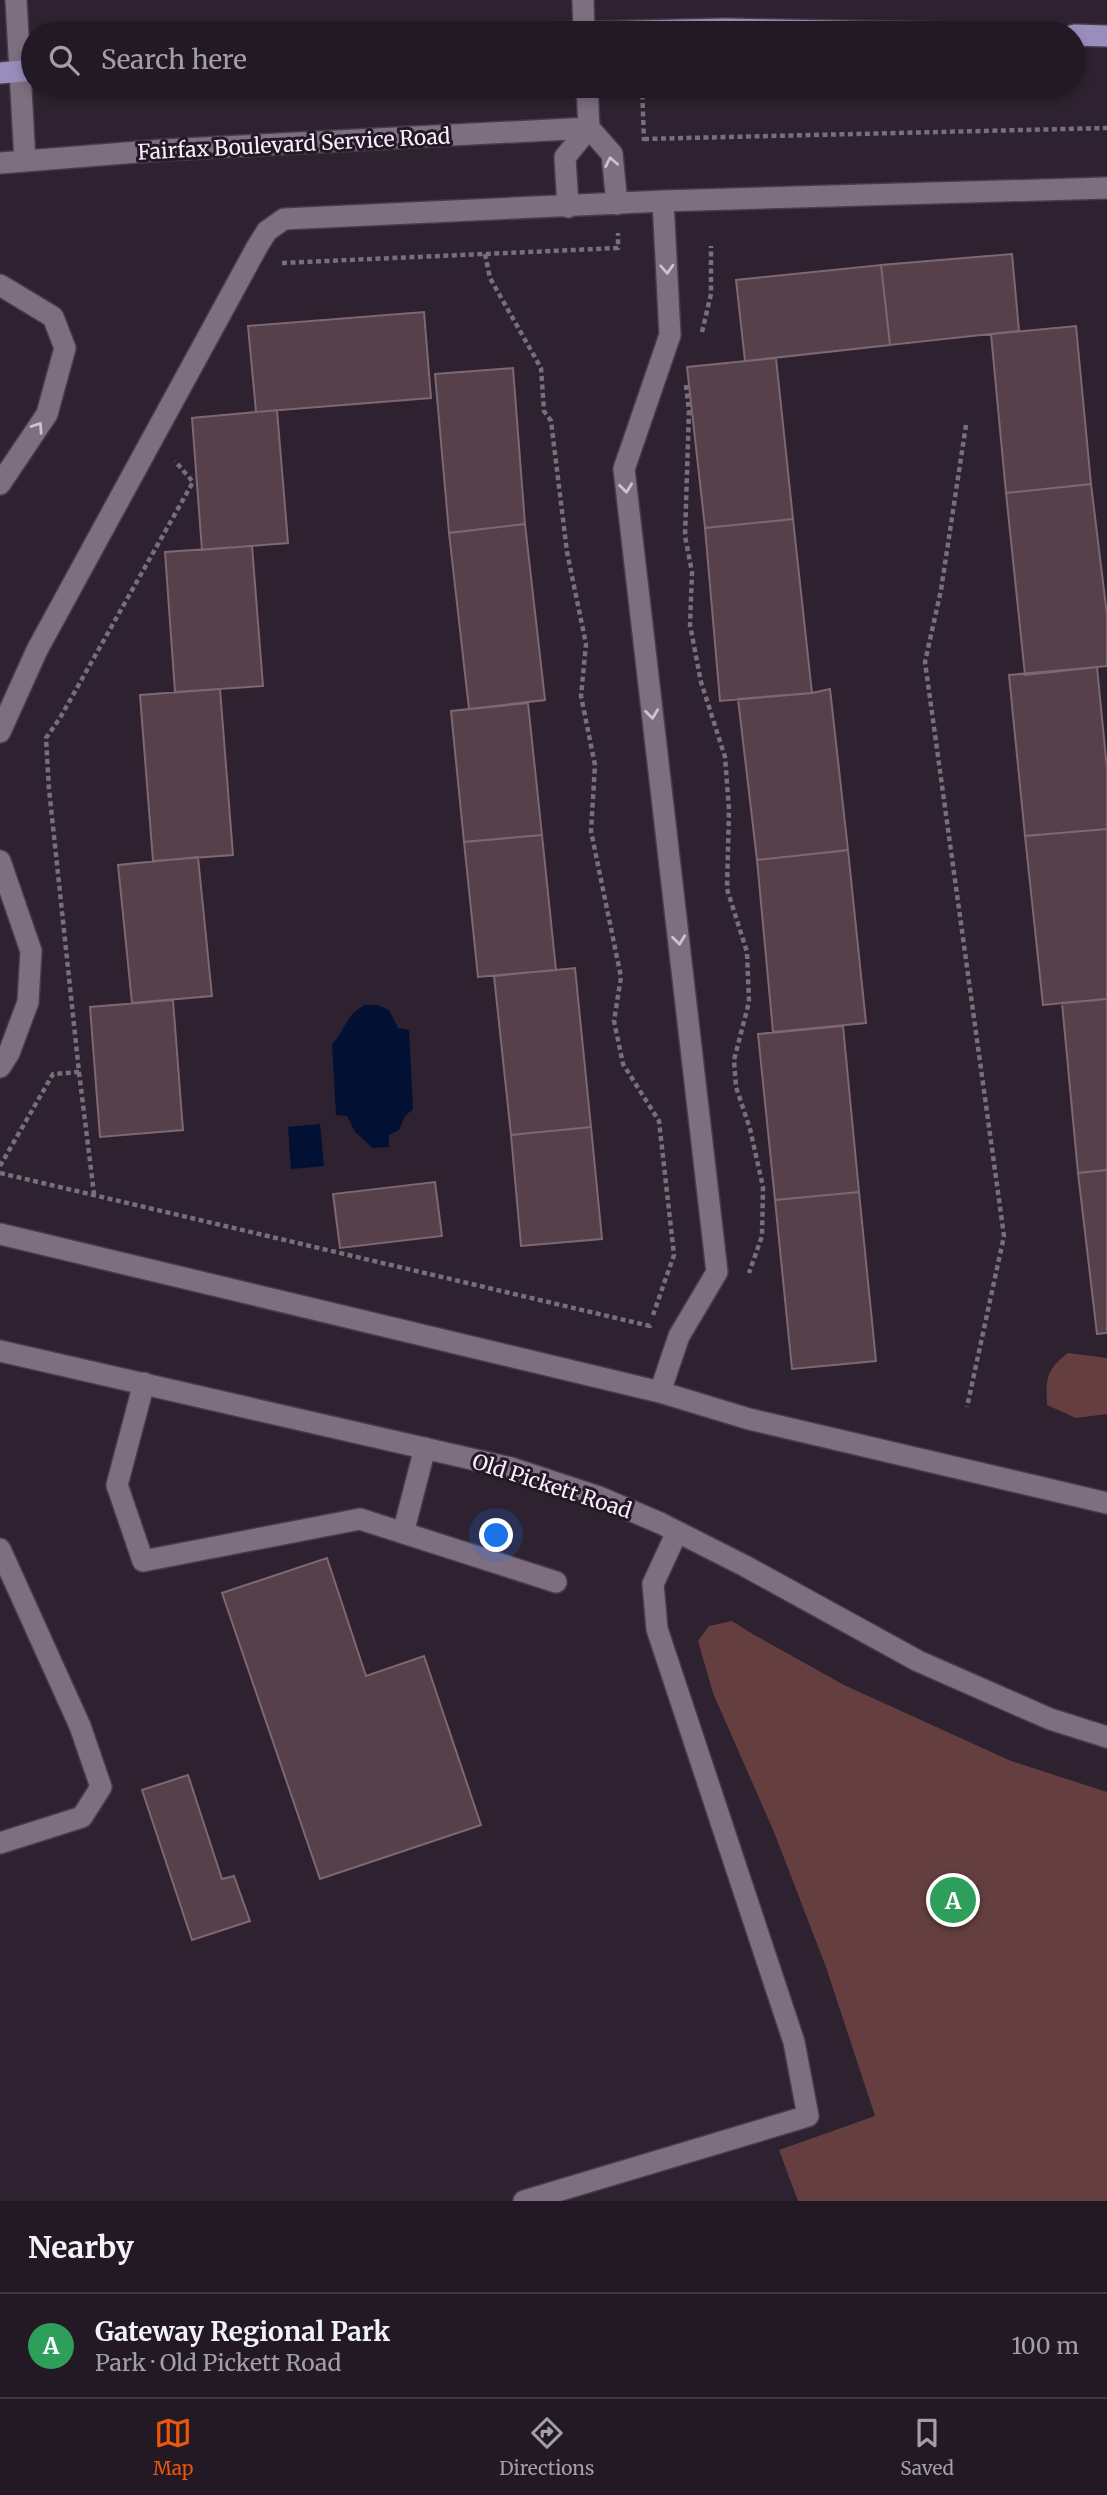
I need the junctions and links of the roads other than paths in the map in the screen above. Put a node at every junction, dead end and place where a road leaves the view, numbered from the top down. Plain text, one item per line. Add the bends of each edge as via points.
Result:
1 (16, 0) edge
2 (583, 0) edge
3 (584, 21) edge
4 (1086, 36) edge
5 (1107, 36) edge
6 (18, 72) edge
7 (588, 98) edge
8 (589, 128) junction
9 (24, 161) junction
10 (0, 163) edge
11 (1107, 188) edge
12 (663, 201) junction
13 (617, 204) junction
14 (568, 206) junction
15 (0, 285) edge
16 (0, 484) edge
17 (0, 732) edge
18 (0, 861) edge
19 (0, 1067) edge
20 (0, 1234) edge
21 (0, 1350) edge
22 (144, 1383) junction
23 (660, 1392) junction
24 (425, 1448) junction
25 (1107, 1503) edge
26 (677, 1532) junction
27 (403, 1533) junction
28 (0, 1549) edge
29 (556, 1582) dead end
30 (1107, 1737) edge
31 (0, 1843) edge
32 (524, 2201) edge

1 - 6 street
2 - 3 street
4 - 5 main road
6 - 9 street
7 - 8 street
8 - 9 street, Fairfax Boulevard Service Road
13 -> 8 street via 612,154
8 - 14 street via 565,157
9 - 10 street, Fairfax Boulevard Service Road
11 - 12 street
12 - 13 street
12 -> 23 street via 670,335 624,469 717,1272 678,1336
13 - 14 street
14 - 17 street via 284,219 267,231 37,650
16 -> 15 street via 47,414 65,348 53,317
18 - 19 street via 32,951 28,1002
20 - 23 street
21 - 22 street, Old Pickett Road
22 - 24 street, Old Pickett Road
22 - 27 street via 117,1485 143,1561 360,1519
23 - 25 street via 749,1419
24 - 26 street, Old Pickett Road via 510,1468 599,1497
24 - 27 street
26 - 30 street, Old Pickett Road via 918,1661 1050,1719
26 - 32 street via 653,1584 657,1629 794,2042 808,2116
27 - 29 street
28 - 31 street via 80,1726 101,1787 82,1817

